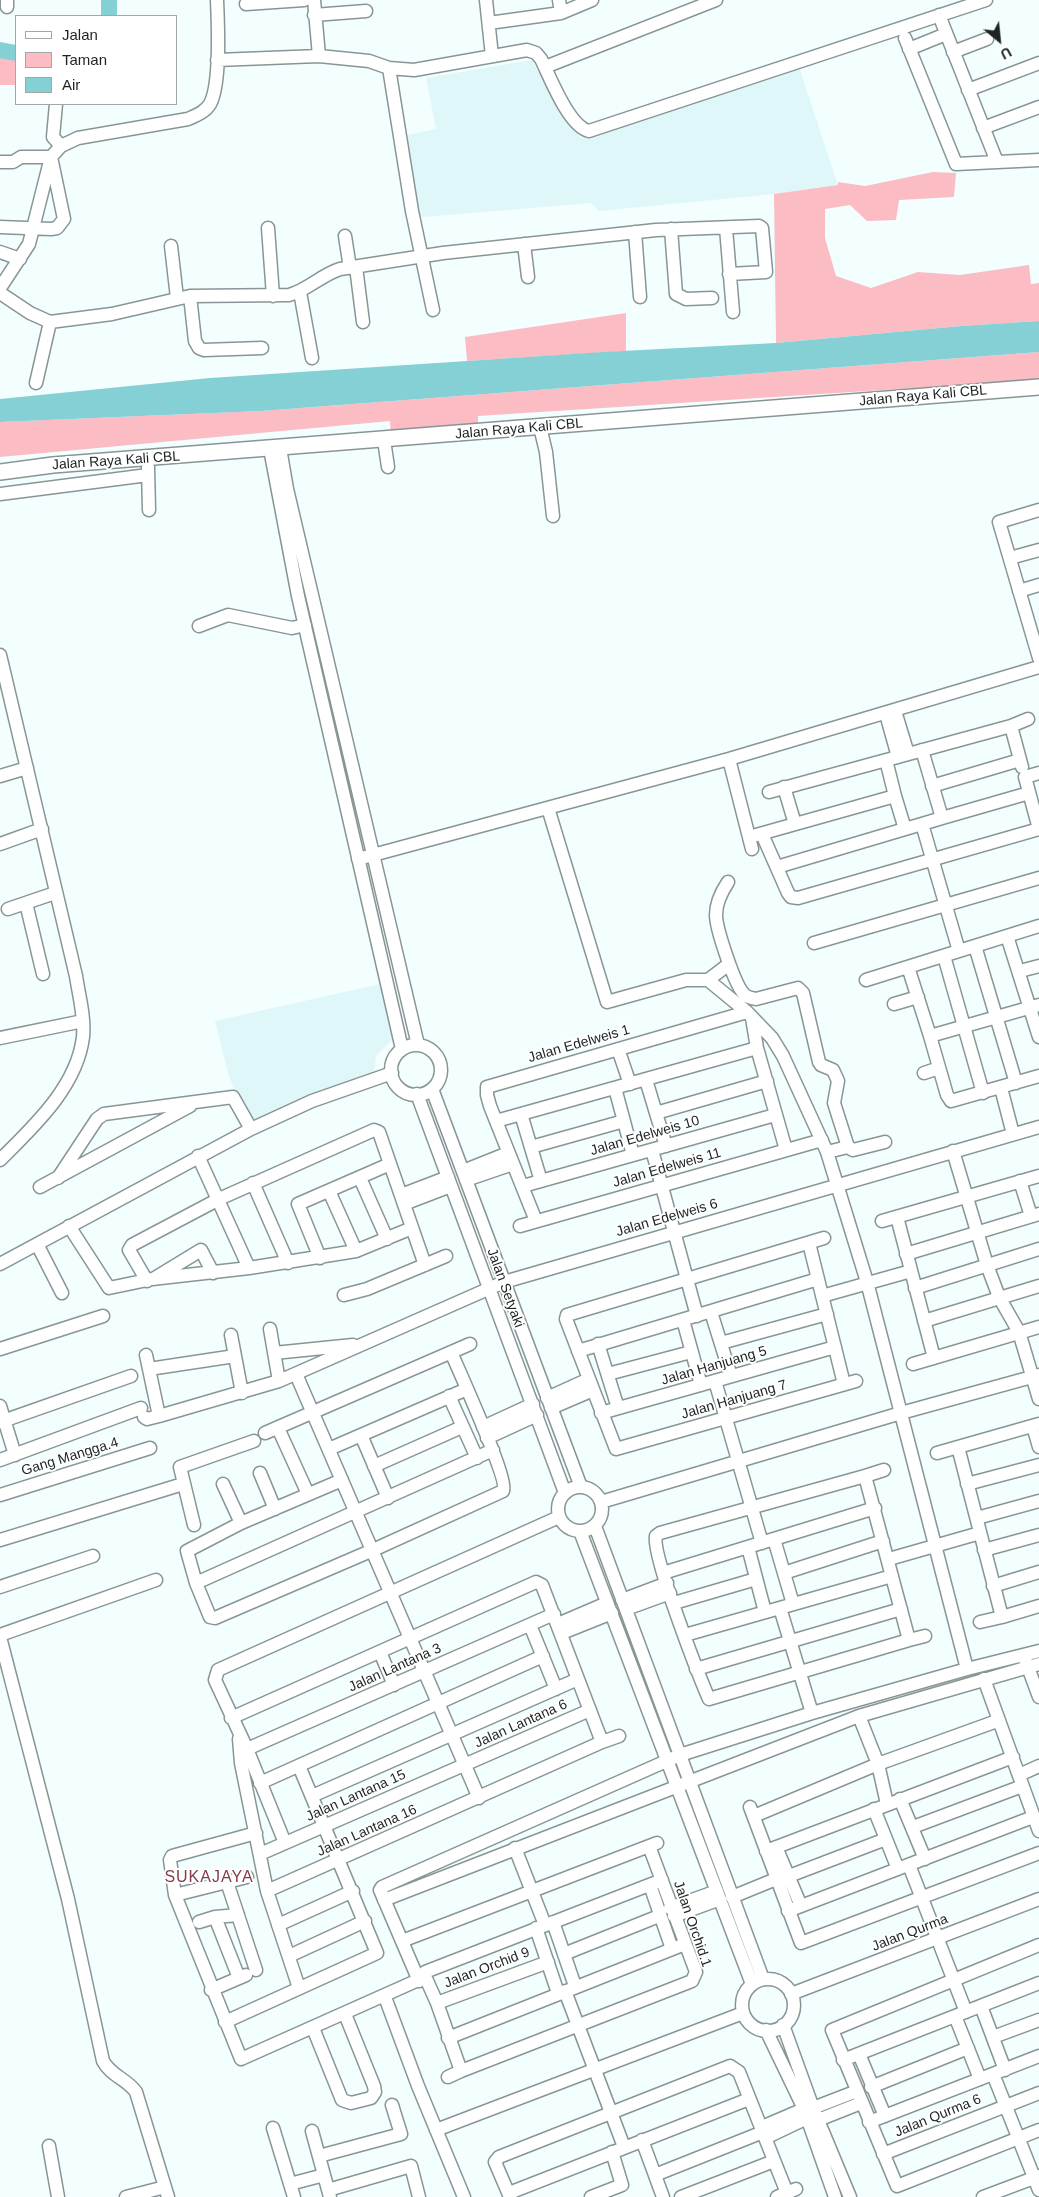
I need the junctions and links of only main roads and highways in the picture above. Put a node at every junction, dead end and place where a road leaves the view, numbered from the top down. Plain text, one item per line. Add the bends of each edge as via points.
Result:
1 (1039, 387) edge
2 (0, 472) edge

1 - 2 main road, Jalan Raya Kali CBL via 53,465

